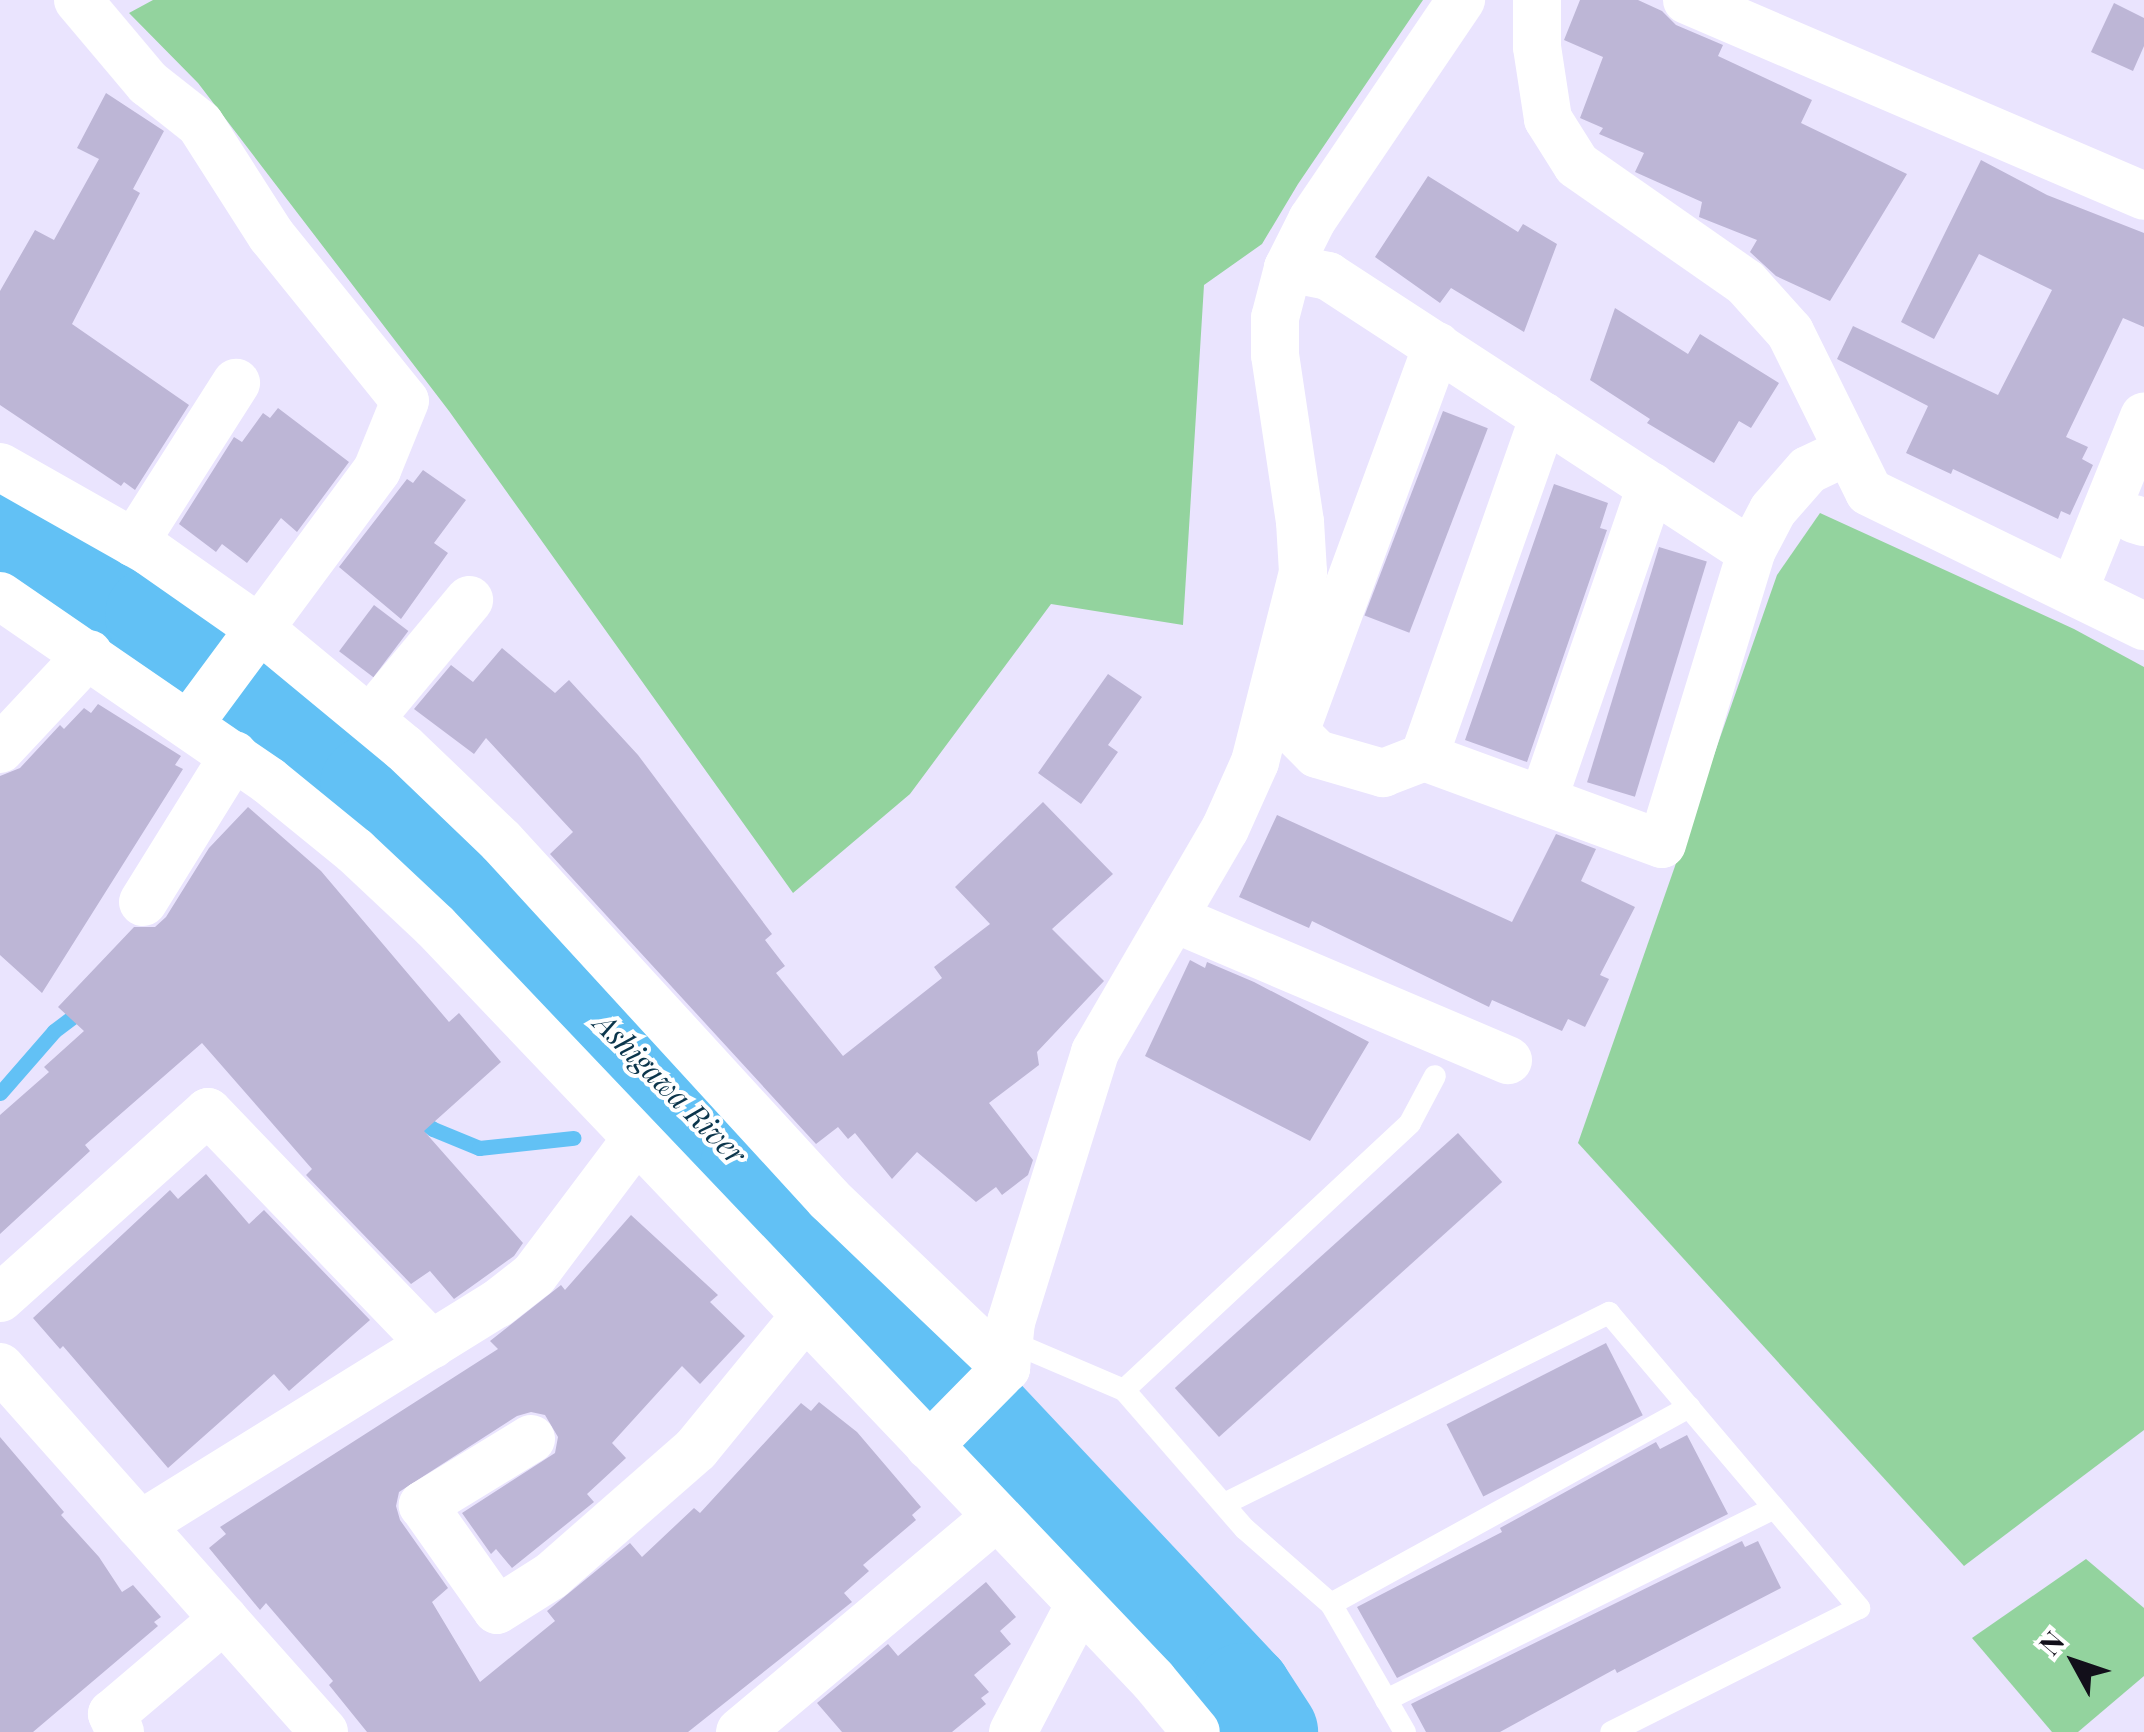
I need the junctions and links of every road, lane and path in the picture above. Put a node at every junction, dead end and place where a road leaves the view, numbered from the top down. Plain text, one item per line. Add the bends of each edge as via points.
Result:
1 (78, 0) edge
2 (1461, 0) edge
3 (1537, 0) edge
4 (1687, 0) edge
5 (2144, 196) edge
6 (1288, 268) junction
7 (1437, 346) junction
8 (236, 383) dead end
9 (1544, 416) junction
10 (2144, 417) edge
11 (1848, 450) junction
12 (0, 466) edge
13 (1652, 486) junction
14 (134, 542) junction
15 (1752, 552) junction
16 (2074, 590) junction
17 (0, 596) edge
18 (469, 600) dead end
19 (2144, 626) edge
20 (260, 629) junction
21 (88, 654) junction
22 (370, 719) junction
23 (190, 722) junction
24 (0, 749) edge
25 (234, 755) junction
26 (1424, 757) junction
27 (1543, 800) junction
28 (144, 902) dead end
29 (1172, 918) junction
30 (1508, 1060) dead end
31 (1434, 1076) dead end
32 (636, 1139) junction
33 (0, 1298) edge
34 (805, 1316) junction
35 (432, 1345) junction
36 (1007, 1355) junction
37 (0, 1367) edge
38 (1124, 1390) junction
39 (1689, 1408) junction
40 (531, 1439) dead end
41 (929, 1446) junction
42 (1224, 1504) junction
43 (1774, 1508) junction
44 (996, 1516) junction
45 (140, 1525) junction
46 (1080, 1604) junction
47 (1330, 1604) junction
48 (224, 1620) junction
49 (1386, 1700) junction
50 (120, 1732) edge
51 (324, 1732) edge
52 (740, 1732) edge
53 (1014, 1732) edge
54 (1196, 1732) edge
55 (1405, 1732) edge
56 (1610, 1732) edge

1 - 20 street via 148,83 200,124 270,235 405,401 377,470
2 - 6 street via 1312,220
3 - 11 street via 1536,47 1548,119 1577,165 1746,283 1790,332
4 - 5 street
6 - 7 street via 1328,276
6 - 29 street via 1275,318 1275,355 1303,572 1255,762 1226,829
7 - 9 street
7 - 26 street via 1295,732 1318,754 1383,773
8 - 14 street
9 - 13 street
9 - 26 street
10 - 16 street
11 - 15 street via 1808,470 1772,510
11 - 16 street via 1869,492
12 - 14 street
13 - 15 street
13 - 27 street
14 - 20 street
15 - 27 street via 1662,844
16 - 19 street
17 - 21 street
18 - 22 street
20 - 22 street
20 - 23 street
21 - 23 street
21 - 24 street
22 - 36 street via 501,841 830,1199
23 - 25 street
25 - 28 street
25 - 32 street via 356,850
26 - 27 street
29 - 30 street
29 - 36 street via 1095,1052
31 - 38 lane via 1410,1124
32 - 34 street
32 - 35 street via 534,1275
33 - 35 street via 208,1112
34 - 40 street via 696,1449 551,1576 498,1610 422,1505
34 - 41 street
35 - 45 street
36 - 38 lane
36 - 41 street
37 - 45 street
38 - 42 lane
39 - 42 lane via 1609,1313
39 - 43 lane
39 - 47 lane
41 - 44 street
42 - 47 lane
43 - 49 lane
43 - 56 lane via 1859,1608
44 - 46 street
44 - 52 street
45 - 48 street
46 - 53 street
46 - 54 street
47 - 49 lane
48 - 50 street via 112,1714
48 - 51 street
49 - 55 lane

